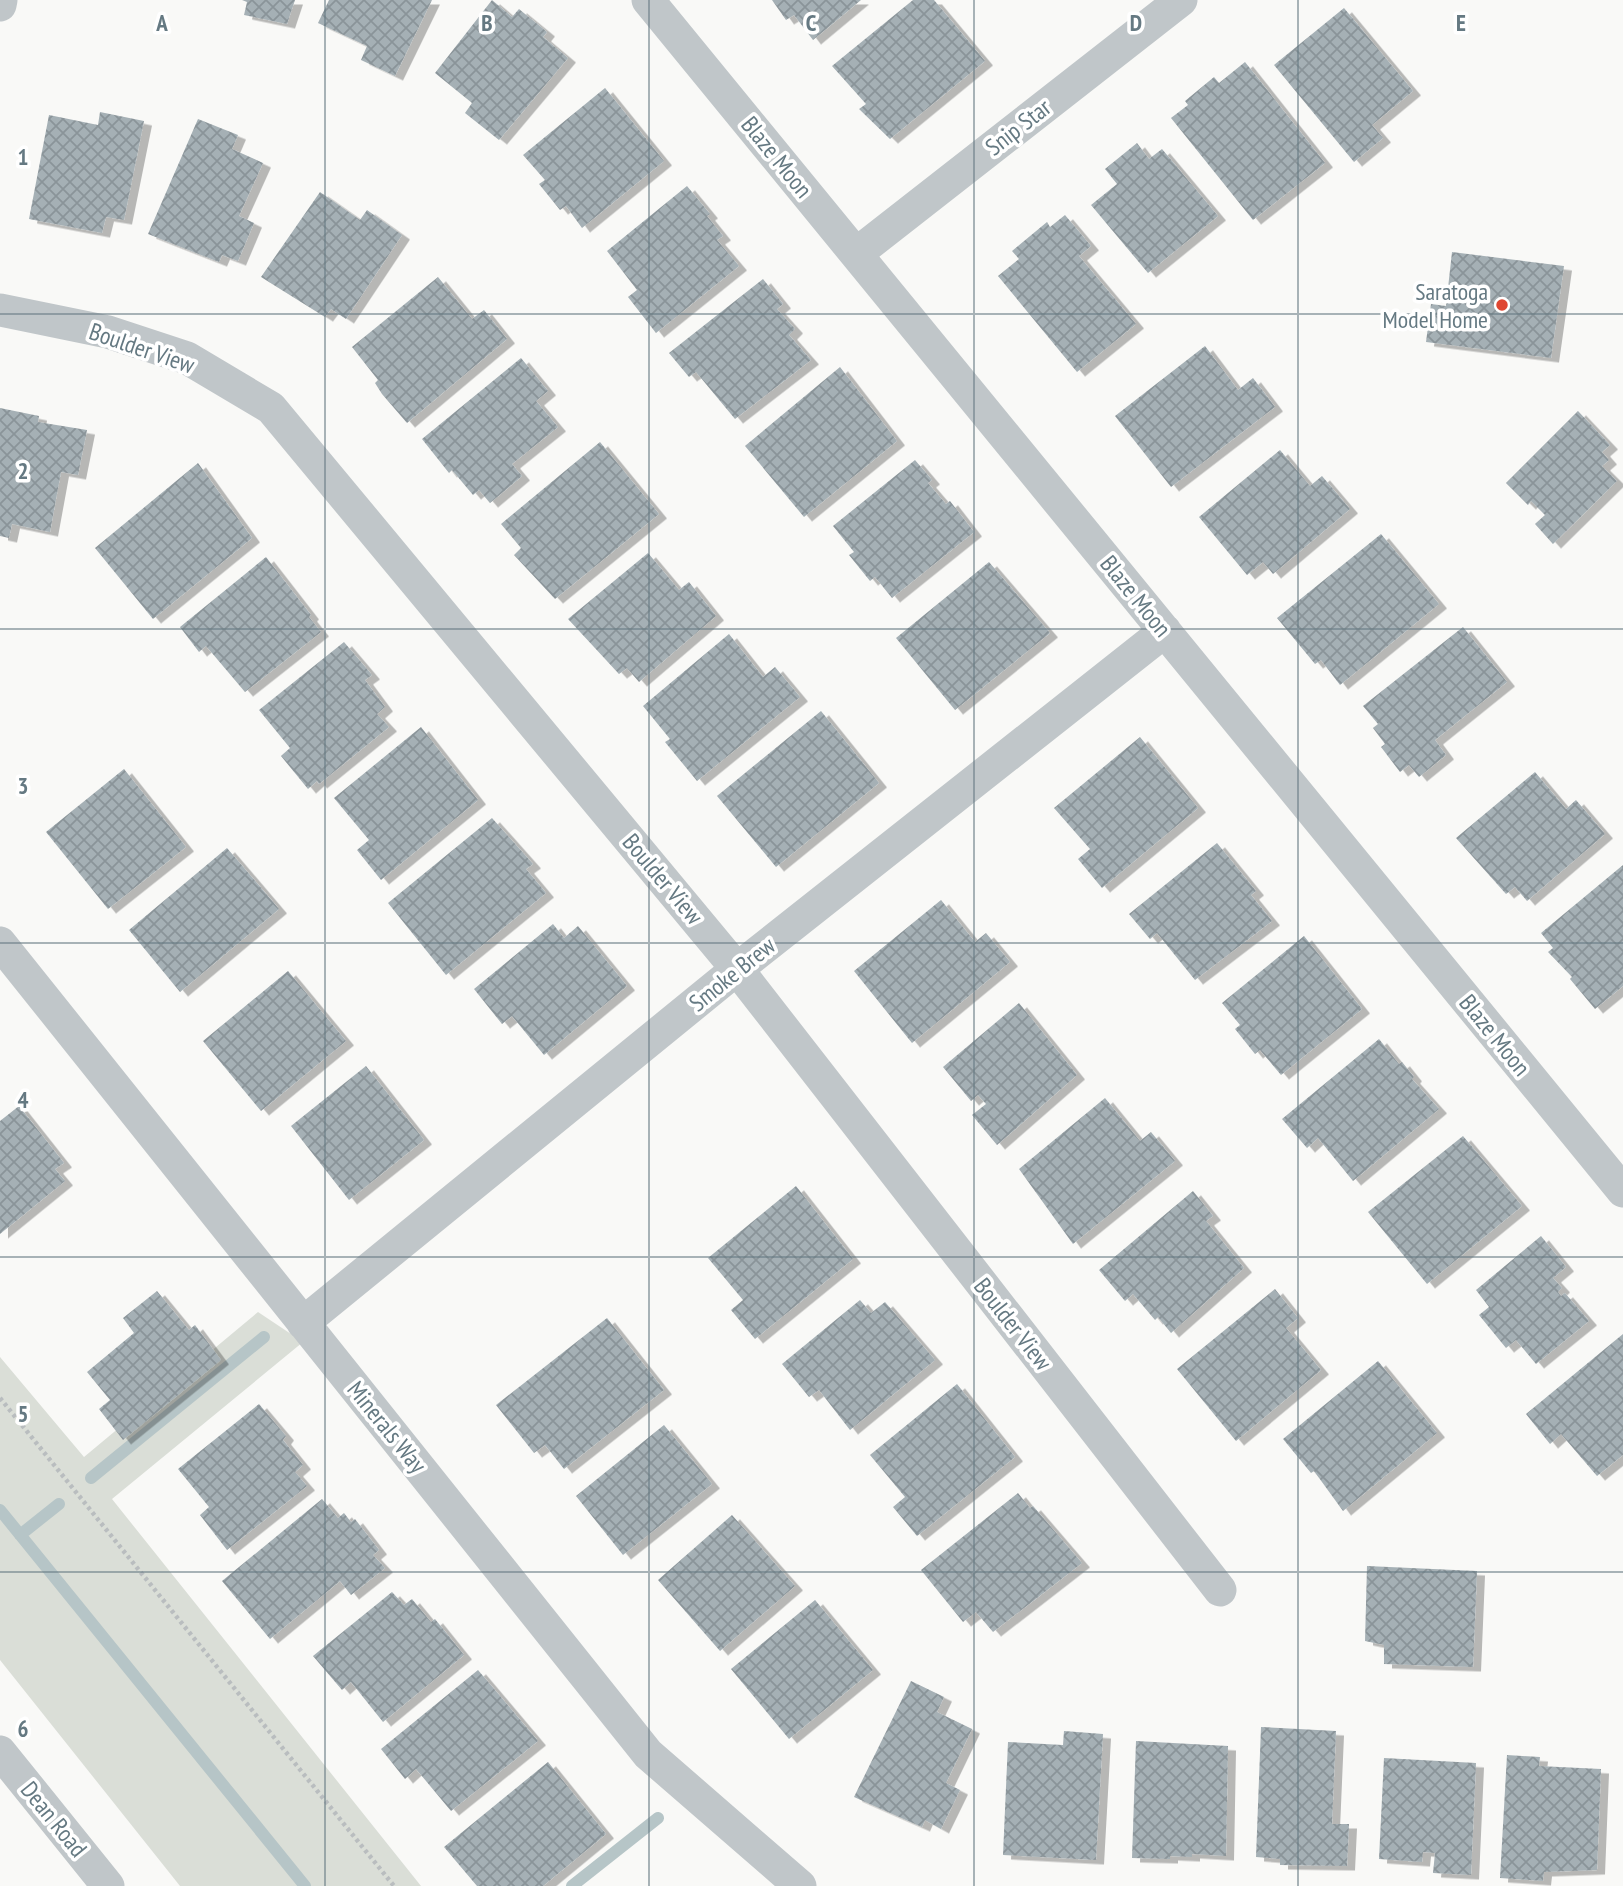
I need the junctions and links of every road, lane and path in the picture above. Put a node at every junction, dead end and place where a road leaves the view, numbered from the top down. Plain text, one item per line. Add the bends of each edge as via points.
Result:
1 (648, 0) edge
2 (1181, 0) edge
3 (856, 254) junction
4 (0, 310) edge
5 (1165, 631) junction
6 (0, 943) edge
7 (737, 969) junction
8 (1623, 1192) edge
9 (303, 1323) junction
10 (0, 1398) edge
11 (1220, 1590) dead end
12 (0, 1752) edge
13 (107, 1886) edge
14 (394, 1886) edge
15 (800, 1886) edge

1 - 3 street, Blaze Moon
2 - 3 street, Snip Star
3 - 5 street, Blaze Moon
4 - 7 street, Boulder View via 108,332 187,358 271,408
5 - 7 street, Smoke Brew
5 - 8 street, Blaze Moon
6 - 9 street, Minerals Way
7 - 9 street, Smoke Brew
7 - 11 street, Boulder View
9 - 15 street, Minerals Way via 648,1754
10 - 14 path
12 - 13 street, Dean Road

